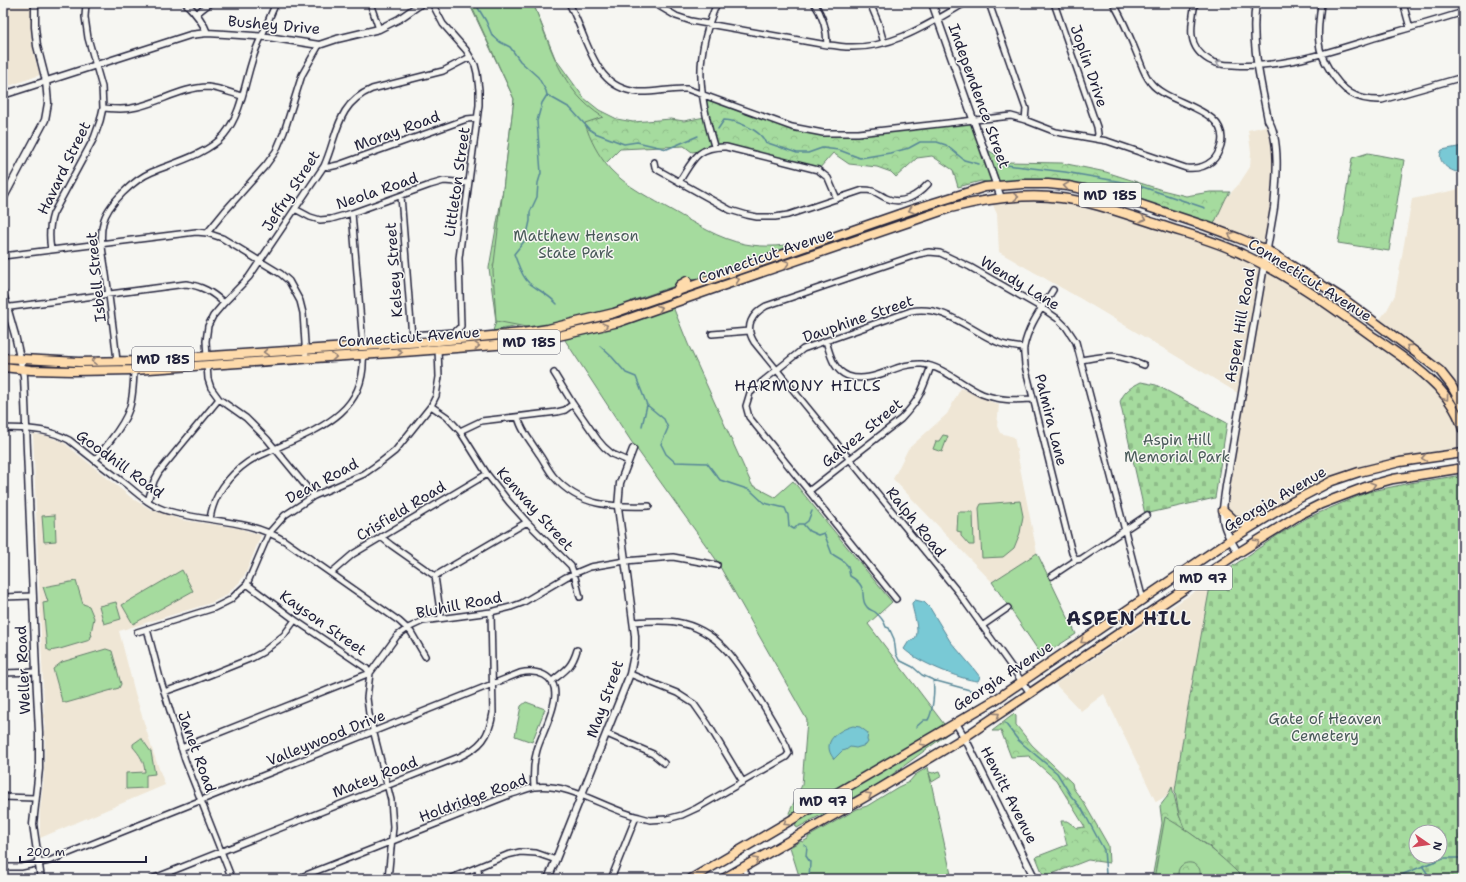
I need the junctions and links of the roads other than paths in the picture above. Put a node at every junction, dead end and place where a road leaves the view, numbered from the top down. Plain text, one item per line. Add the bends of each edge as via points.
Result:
1 (35, 3) edge
2 (86, 3) edge
3 (186, 3) edge
4 (210, 3) edge
5 (276, 3) edge
6 (370, 3) edge
7 (422, 3) edge
8 (432, 3) edge
9 (570, 3) edge
10 (654, 3) edge
11 (717, 3) edge
12 (814, 3) edge
13 (870, 3) edge
14 (932, 3) edge
15 (965, 3) edge
16 (989, 3) edge
17 (1054, 3) edge
18 (1123, 3) edge
19 (1195, 3) edge
20 (1256, 3) edge
21 (1321, 3) edge
22 (1403, 3) edge
23 (1114, 5) edge
24 (1463, 12) edge
25 (196, 14) junction
26 (938, 18) junction
27 (709, 24) junction
28 (1410, 28) junction
29 (378, 29) junction
30 (207, 33) junction
31 (262, 37) junction
32 (884, 43) junction
33 (319, 45) junction
34 (827, 45) junction
35 (1321, 54) junction
36 (470, 57) junction
37 (96, 65) junction
38 (1258, 65) junction
39 (1463, 76) edge
40 (46, 81) junction
41 (701, 93) junction
42 (3, 96) edge
43 (242, 96) junction
44 (103, 108) junction
45 (477, 118) junction
46 (1025, 120) junction
47 (974, 121) junction
48 (1097, 138) junction
49 (714, 146) junction
50 (654, 162) dead end
51 (324, 166) junction
52 (679, 182) junction
53 (468, 183) junction
54 (928, 184) dead end
55 (997, 185) junction
56 (401, 196) junction
57 (1001, 198) junction
58 (3, 199) edge
59 (837, 199) junction
60 (295, 209) junction
61 (352, 214) junction
62 (207, 233) junction
63 (102, 243) junction
64 (51, 250) junction
65 (1266, 250) junction
66 (3, 256) edge
67 (260, 261) junction
68 (1264, 265) junction
69 (713, 279) junction
70 (687, 281) dead end
71 (716, 288) junction
72 (1052, 290) dead end
73 (3, 293) edge
74 (673, 293) junction
75 (108, 294) junction
76 (224, 303) junction
77 (5, 308) edge
78 (1042, 308) junction
79 (749, 331) junction
80 (712, 334) dead end
81 (412, 339) junction
82 (826, 341) junction
83 (438, 345) junction
84 (362, 346) junction
85 (1024, 348) junction
86 (305, 350) junction
87 (363, 355) junction
88 (206, 356) junction
89 (3, 358) edge
90 (306, 359) junction
91 (21, 360) junction
92 (1081, 360) junction
93 (117, 361) junction
94 (207, 365) junction
95 (1144, 365) dead end
96 (931, 366) junction
97 (3, 367) edge
98 (23, 369) junction
99 (134, 370) junction
100 (777, 370) junction
101 (1440, 371) junction
102 (554, 373) dead end
103 (1463, 395) edge
104 (1033, 399) junction
105 (219, 400) junction
106 (573, 404) junction
107 (431, 406) junction
108 (1463, 406) edge
109 (518, 417) junction
110 (3, 428) edge
111 (26, 429) junction
112 (1463, 430) edge
113 (460, 431) junction
114 (276, 448) junction
115 (633, 449) dead end
116 (1463, 453) edge
117 (94, 460) junction
118 (849, 460) junction
119 (628, 461) junction
120 (1463, 468) edge
121 (487, 474) junction
122 (809, 491) junction
123 (314, 496) junction
124 (148, 501) junction
125 (649, 506) dead end
126 (618, 507) junction
127 (1223, 510) junction
128 (1147, 516) dead end
129 (210, 519) junction
130 (527, 522) junction
131 (1252, 526) junction
132 (1124, 531) junction
133 (269, 533) junction
134 (381, 537) junction
135 (1230, 540) junction
136 (1238, 553) junction
137 (1076, 560) junction
138 (625, 561) junction
139 (716, 565) dead end
140 (331, 573) junction
141 (574, 574) junction
142 (435, 576) junction
143 (1052, 576) dead end
144 (1172, 580) junction
145 (247, 584) junction
146 (952, 585) junction
147 (947, 589) dead end
148 (32, 596) junction
149 (3, 597) edge
150 (580, 597) dead end
151 (896, 599) dead end
152 (1143, 600) junction
153 (1008, 608) dead end
154 (491, 612) junction
155 (1147, 614) junction
156 (441, 618) junction
157 (296, 620) junction
158 (634, 622) junction
159 (982, 626) junction
160 (408, 628) junction
161 (147, 629) junction
162 (137, 632) dead end
163 (1110, 640) junction
164 (577, 650) dead end
165 (425, 656) dead end
166 (36, 672) junction
167 (3, 673) edge
168 (370, 673) junction
169 (630, 674) junction
170 (552, 681) junction
171 (1021, 682) junction
172 (492, 685) junction
173 (164, 692) junction
174 (1030, 693) junction
175 (956, 723) junction
176 (374, 732) junction
177 (607, 734) junction
178 (965, 737) junction
179 (181, 748) junction
180 (664, 763) dead end
181 (743, 782) junction
182 (388, 785) junction
183 (534, 787) junction
184 (582, 796) junction
185 (3, 797) edge
186 (35, 798) junction
187 (201, 800) junction
188 (636, 817) junction
189 (391, 842) junction
190 (221, 851) junction
191 (556, 860) junction
192 (38, 864) junction
193 (3, 867) edge
194 (743, 867) junction
195 (478, 868) junction
196 (41, 879) edge
197 (152, 879) edge
198 (232, 879) edge
199 (296, 879) edge
200 (388, 879) edge
201 (449, 879) edge
202 (479, 879) edge
203 (548, 879) edge
204 (611, 879) edge
205 (691, 879) edge
206 (723, 879) edge
207 (749, 879) edge
208 (1035, 879) edge

1 - 40 street via 37,46
2 - 37 street, Havard Street via 88,38
3 - 25 street
4 - 25 street
5 - 31 street, Isbell Street
6 - 29 street
7 - 29 street, Bushey Drive via 399,19
8 - 36 street, Littleton Street via 444,24
9 - 41 street via 595,64 609,80 636,92 676,88
10 - 27 street via 676,16
11 - 27 street
12 - 34 street via 824,22
13 - 32 street
14 - 26 street, Independence Street
15 - 26 street
16 - 46 street via 1026,109
17 - 48 street, Joplin Drive via 1097,127
18 - 23 street
38 -> 19 street via 1223,65 1203,55 1195,45 1192,35
20 - 38 street, Aspen Hill Road via 1254,14
21 - 35 street via 1318,25
22 - 28 street
23 - 48 street via 1144,72 1152,84 1163,94 1212,118 1221,131 1222,141 1215,158 1201,168 1186,168
24 - 28 street
25 - 30 street
26 - 32 street via 909,34
26 - 47 street, Independence Street
27 - 34 street
27 - 41 street via 702,55
28 - 35 street
29 - 33 street, Bushey Drive
30 - 31 street, Bushey Drive
30 - 37 street, Bushey Drive via 176,39
31 - 33 street, Bushey Drive
31 - 43 street, Isbell Street
32 - 34 street via 849,47
33 - 62 street via 302,75 276,151
35 - 38 street via 1291,62
35 - 39 street via 1345,90 1357,97 1370,100 1382,100
36 - 45 street, Littleton Street via 478,73
36 - 51 street, Jeffry Street via 443,71 372,89 355,99 343,113
37 - 40 street, Bushey Drive
37 - 44 street, Havard Street via 102,87
38 - 65 street, Aspen Hill Road via 1268,120 1274,136 1277,181
40 - 42 street, Bushey Drive
40 - 58 street via 48,103 45,120
41 - 47 street via 792,127 823,133 858,133
41 - 49 street
43 - 44 street via 204,88 189,90 136,107 116,110
43 - 63 street, Isbell Street via 236,114 223,136 192,156 146,174 114,202 102,223
44 - 64 street, Havard Street via 94,138 53,214 50,228
45 - 51 street, Moray Road via 467,119 338,165
45 - 53 street, Littleton Street
46 - 47 street via 1011,116
46 - 48 street via 1056,132
47 - 55 street, Independence Street
49 - 52 street via 696,156
49 - 59 street via 726,146 818,170 828,178
50 - 52 street via 658,170
51 - 60 street, Jeffry Street
52 - 59 street via 730,210 757,217 788,215
53 - 56 street, Neola Road via 444,181
53 - 81 street, Littleton Street via 459,258 461,326 455,332
54 - 59 street via 920,192 904,200 887,199 873,190 863,190
55 - 57 street, Independence Street
65 -> 55 main road, Connecticut Avenue / MD 185 via 1206,226 1106,194 1048,184
55 -> 69 main road, Connecticut Avenue / MD 185 via 948,198
56 - 61 street, Neola Road
56 - 81 street, Kelsey Street
57 -> 68 main road, Connecticut Avenue / MD 185 via 1055,197 1094,205 1204,239
71 -> 57 main road, Connecticut Avenue / MD 185 via 936,212
60 - 61 street, Neola Road via 320,220
60 - 67 street, Jeffry Street
61 - 84 street
62 - 63 street via 196,232
62 - 67 street via 222,238
63 - 64 street
63 - 75 street, Isbell Street
64 - 66 street
65 - 68 street, Aspen Hill Road
101 -> 65 main road, Connecticut Avenue / MD 185 via 1342,298
67 - 76 street, Jeffry Street via 246,281
67 - 86 street via 289,281 296,293 302,313
68 -> 112 main road, Connecticut Avenue / MD 185 via 1350,320 1420,371 1446,397
68 - 127 street, Aspen Hill Road
69 - 71 main road
69 - 74 main road, Connecticut Avenue / MD 185
70 - 74 main road
83 -> 71 main road, Connecticut Avenue / MD 185 via 509,344 541,340 619,322
72 - 78 street, Palmira Lane
73 - 77 street, Weller Road
74 - 83 main road, Connecticut Avenue / MD 185 via 614,313 548,329
75 - 76 street via 186,284 198,285
75 - 77 street
75 - 93 street, Isbell Street
76 - 88 street, Jeffry Street via 208,326
77 - 91 street, Weller Road
78 - 79 street, Wendy Lane via 949,256 929,252 766,306 753,316
78 - 85 street, Palmira Lane via 1032,325
78 - 92 street, Wendy Lane via 1066,327 1076,342
79 - 80 street
79 - 100 street via 754,342
81 - 83 main road, Connecticut Avenue / MD 185
81 - 84 main road, Connecticut Avenue / MD 185
82 - 85 street, Dauphine Street via 911,311 928,309 942,313 998,343
82 - 96 street via 837,368 852,377 866,378 910,364
82 - 100 street, Dauphine Street via 803,349
87 -> 83 main road, Connecticut Avenue / MD 185
83 - 107 street, Dean Road via 438,386
84 - 86 main road, Connecticut Avenue / MD 185
85 - 104 street, Palmira Lane via 1025,366
86 -> 88 main road, Connecticut Avenue / MD 185
86 - 90 street
90 -> 87 main road, Connecticut Avenue / MD 185
87 - 114 street via 364,364 356,391 340,414 321,427
88 - 93 main road, Connecticut Avenue / MD 185
89 - 91 main road, Connecticut Avenue / MD 185
90 - 94 main road, Connecticut Avenue / MD 185
93 -> 91 main road, Connecticut Avenue / MD 185
91 - 98 street, Weller Road
92 - 95 street via 1114,355
92 - 132 street, Wendy Lane
94 - 99 main road, Connecticut Avenue / MD 185
94 - 105 street via 211,388
96 - 104 street via 991,397 1008,401
96 - 118 street, Galvez Street via 921,395 914,406
97 - 98 main road, Connecticut Avenue / MD 185
98 - 99 main road, Connecticut Avenue / MD 185
98 - 111 street, Weller Road
99 - 117 street via 128,415
100 - 118 street, Ralph Road
100 - 122 street, Dauphine Street via 750,393 746,406 749,417
101 - 103 main road
101 - 108 main road, Connecticut Avenue / MD 185
102 - 106 street
104 - 137 street, Palmira Lane
105 - 114 street via 246,418
105 - 124 street via 159,472
106 - 109 street via 558,412
106 - 119 street via 604,447 612,454
107 - 113 street, Kenway Street via 447,417
107 - 123 street, Dean Road via 403,442 381,462 364,474
109 - 113 street via 481,421
109 - 126 street via 525,432 560,483 586,500
110 - 111 street, Goodhill Road
111 - 117 street, Goodhill Road via 47,430 59,435
111 - 148 street, Weller Road
113 - 121 street, Kenway Street
114 - 123 street
114 - 129 street via 248,462 230,478 214,504
115 - 119 street, May Street
116 -> 131 main road, Georgia Avenue / MD 97 via 1400,462 1332,481 1294,500
117 - 124 street, Goodhill Road
118 - 122 street, Galvez Street
118 - 146 street, Ralph Road
119 - 126 street, May Street via 620,483
136 -> 120 main road, Georgia Avenue / MD 97 via 1299,515 1344,495 1393,479
121 - 130 street, Kenway Street
121 - 134 street, Crisfield Road
122 - 151 street, Dauphine Street
123 - 133 street, Dean Road via 289,512
124 - 129 street, Goodhill Road via 166,511
125 - 126 street
126 - 138 street, May Street
127 - 131 main road via 1235,521
127 - 135 street, Aspen Hill Road via 1224,526
128 - 132 street
129 - 133 street, Goodhill Road via 244,524
130 - 141 street, Kenway Street via 571,566
130 - 142 street
131 - 135 main road, Georgia Avenue / MD 97
132 - 137 street
132 - 152 street, Wendy Lane
133 - 140 street, Goodhill Road
133 - 145 street, Dean Road
134 - 140 street, Crisfield Road via 353,554
134 - 142 street
135 - 136 street, Aspen Hill Road
135 - 144 main road, Georgia Avenue / MD 97
136 - 155 main road, Georgia Avenue / MD 97
137 - 143 street
138 - 139 street, Bluhill Road via 673,557
138 - 141 street, Bluhill Road via 590,566
138 - 158 street, May Street
140 - 160 street, Goodhill Road
141 - 150 street, Kenway Street
141 - 154 street, Bluhill Road via 522,603
142 - 156 street
144 - 152 main road, Georgia Avenue / MD 97
144 - 155 main road via 1170,585 1149,601
145 - 157 street, Kayson Street
145 - 161 street, Dean Road via 237,595 218,606
146 - 147 street
146 - 159 street, Ralph Road
148 - 149 street
148 - 166 street, Weller Road
152 - 163 main road via 1139,614 1111,635
152 -> 171 main road, Georgia Avenue / MD 97
153 - 159 street
154 - 156 street, Bluhill Road
154 - 172 street, Matey Road
155 - 163 main road, Georgia Avenue / MD 97
156 - 160 street, Bluhill Road via 423,621
157 - 168 street, Kayson Street
157 - 173 street via 284,635 252,658
158 - 169 street, May Street via 635,650
158 - 181 street, Holdridge Road via 677,622 696,628 715,639 731,653 740,666 789,753
159 - 171 street, Ralph Road
160 - 165 street
160 - 168 street, Bluhill Road via 397,636
161 - 162 street, Dean Road
161 - 173 street, Janet Road
163 - 174 main road, Georgia Avenue / MD 97
164 - 170 street via 570,667
166 - 167 street
166 - 186 street, Weller Road via 40,752
168 - 176 street, Kayson Street via 367,698
168 - 179 street
169 - 177 street, May Street
169 - 181 street via 677,693 694,704
170 - 172 street, Valleywood Drive via 541,674 527,672
170 - 183 street via 556,692 555,701 533,764
171 - 174 street, Ralph Road
171 - 175 main road, Georgia Avenue / MD 97
172 - 176 street, Valleywood Drive
172 - 182 street, Matey Road via 491,725 487,736 478,746 471,752
173 - 179 street, Janet Road
178 -> 174 main road, Georgia Avenue / MD 97
175 - 178 street, Hewitt Avenue
175 -> 205 main road, Georgia Avenue / MD 97
176 - 182 street, Kayson Street
176 - 187 street, Valleywood Drive
177 - 180 street via 653,754
177 - 184 street, May Street
194 -> 178 main road, Georgia Avenue / MD 97
178 - 208 street, Hewitt Avenue
179 - 187 street, Janet Road
181 - 188 street, Holdridge Road via 682,815 650,820
182 - 189 street, Kayson Street via 393,813
182 - 190 street, Matey Road
183 - 184 street, Holdridge Road via 565,789
183 - 189 street, Holdridge Road
184 - 188 street, Holdridge Road
184 - 191 street, May Street
185 - 186 street
186 - 192 street, Weller Road via 33,824
187 - 190 street, Janet Road
187 - 192 street, Valleywood Drive
188 - 204 street
189 - 199 street, Holdridge Road
189 - 200 street, Kayson Street
190 - 197 street, Matey Road
190 - 198 street, Janet Road
191 - 195 street via 536,853 520,852
191 - 203 street, May Street
192 - 193 street, Valleywood Drive
192 - 196 street, Weller Road
194 - 206 main road, Georgia Avenue / MD 97
194 - 207 street
195 - 201 street
195 - 202 street

